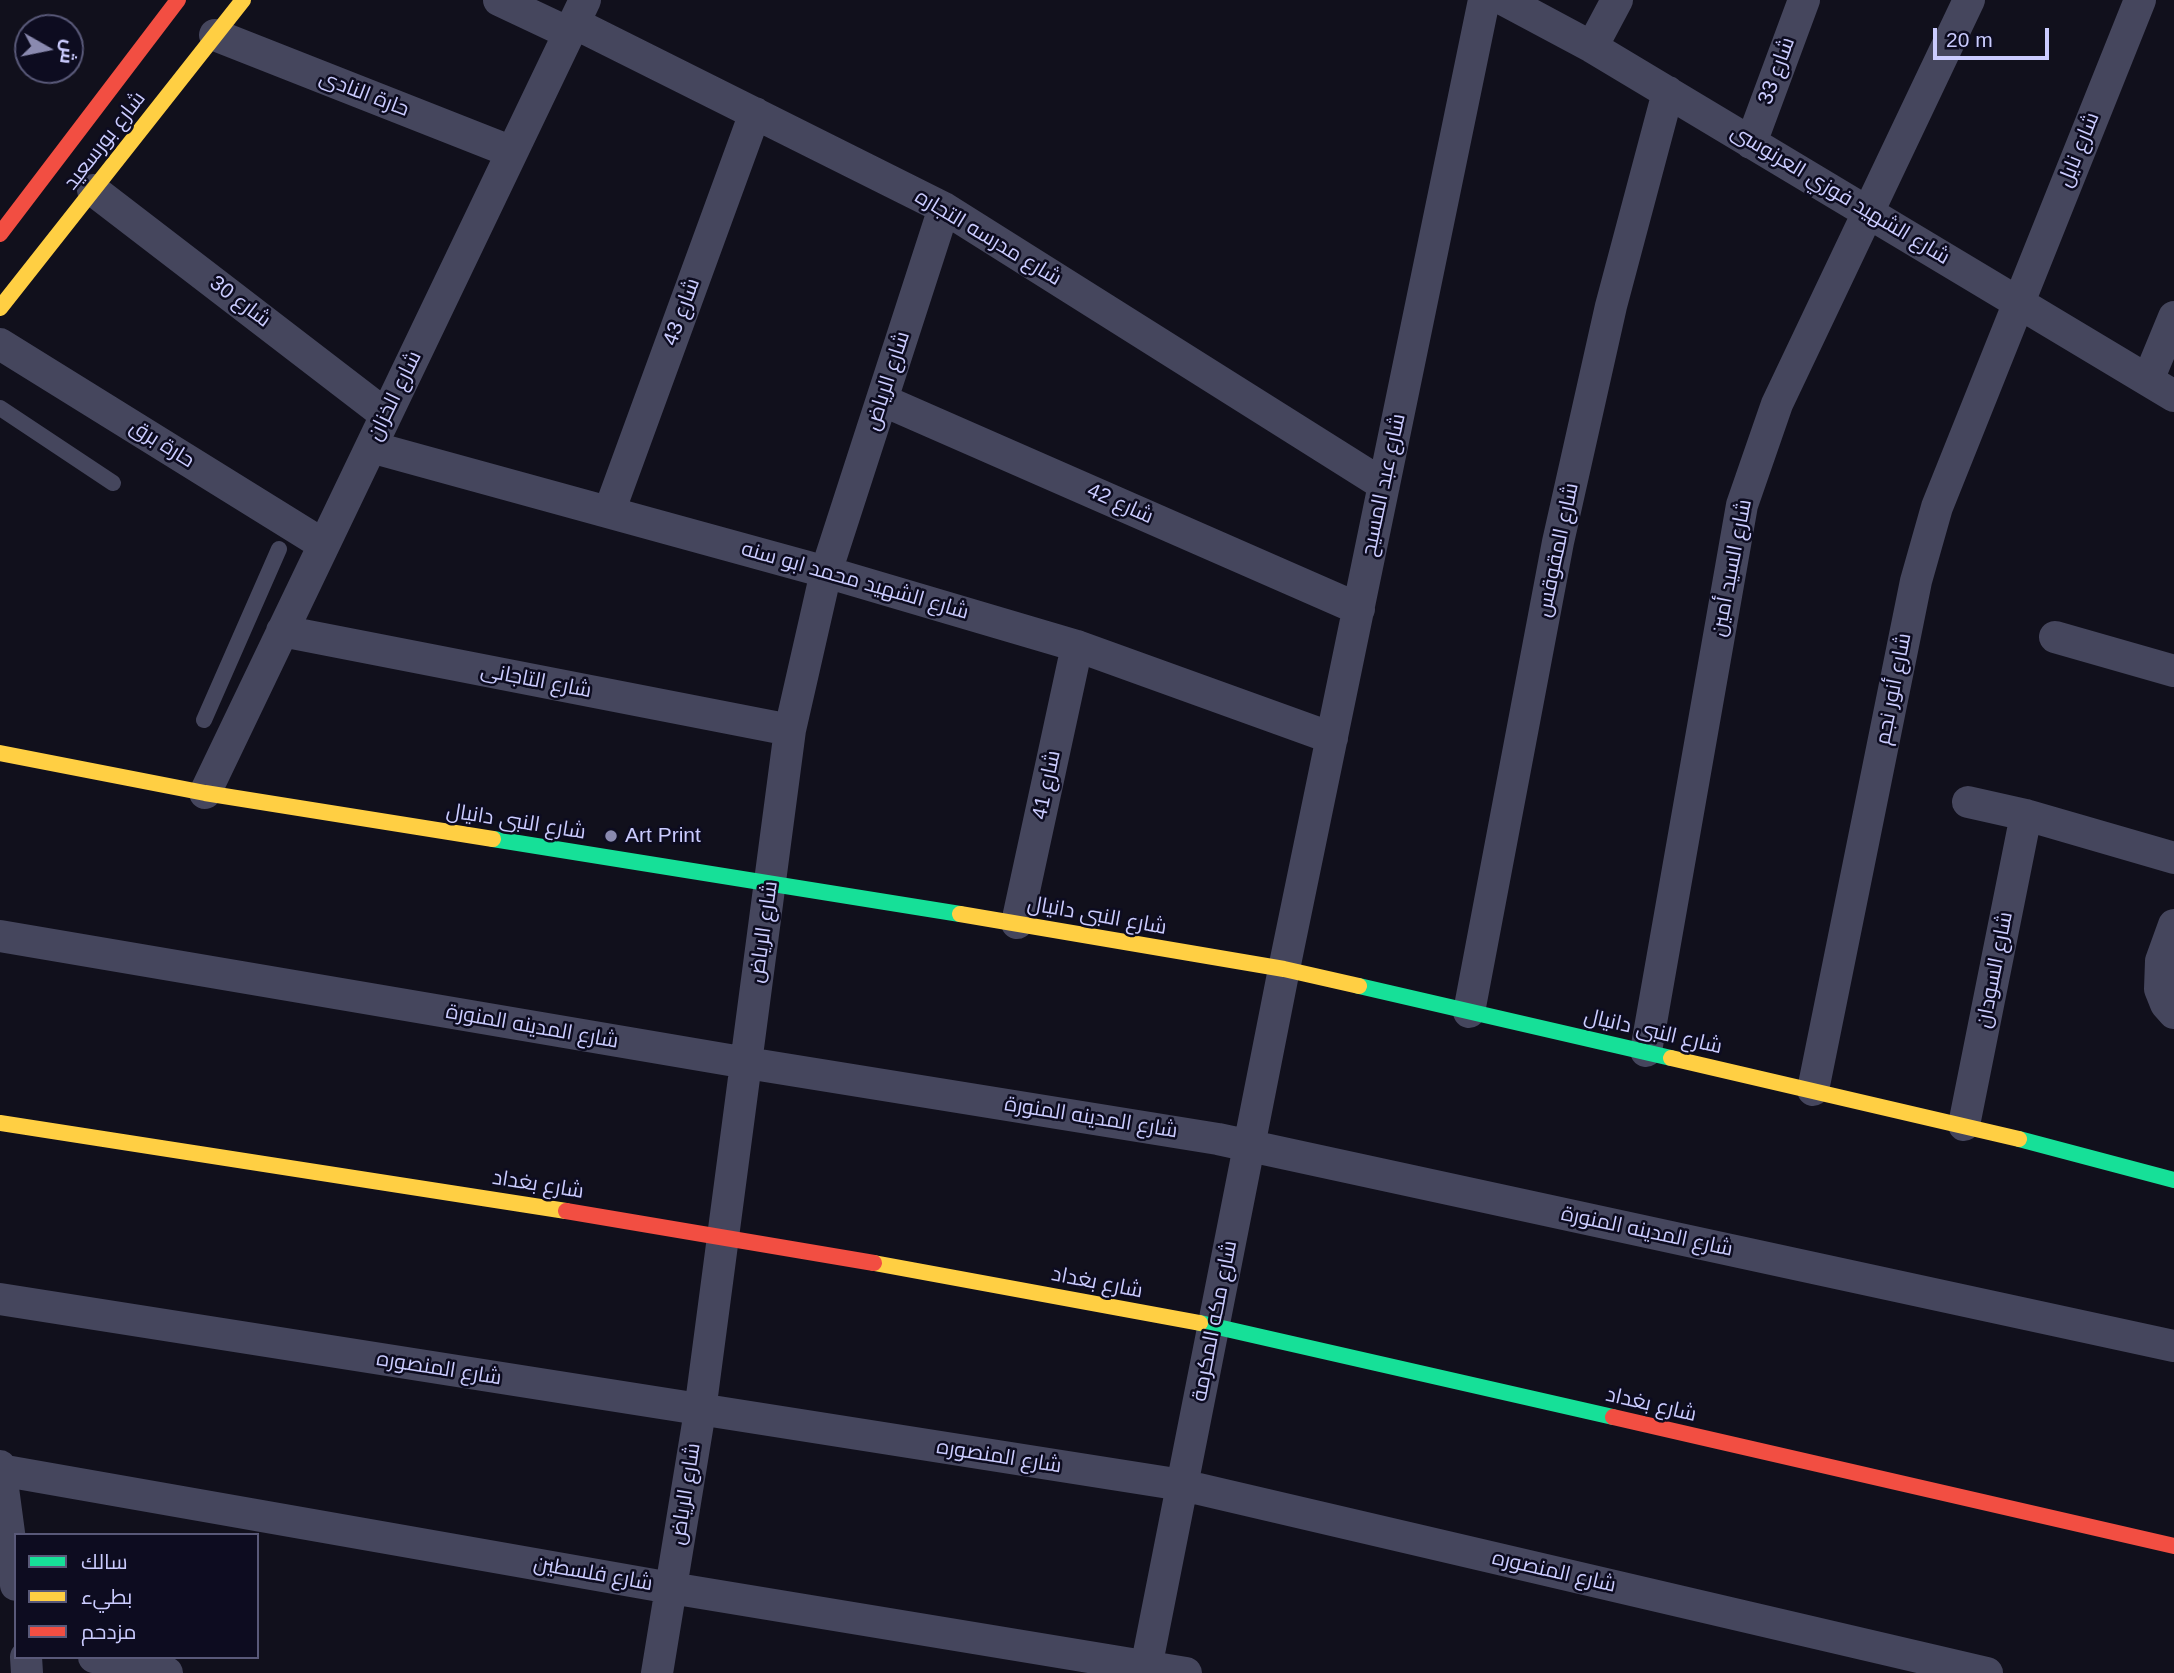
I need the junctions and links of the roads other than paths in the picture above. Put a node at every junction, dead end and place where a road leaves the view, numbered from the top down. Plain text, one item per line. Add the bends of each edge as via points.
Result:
1 (178, 0) edge
2 (243, 0) edge
3 (499, 0) edge
4 (1484, 0) edge
5 (1504, 0) edge
6 (1616, 0) edge
7 (1804, 0) edge
8 (1969, 0) edge
9 (2140, 0) edge
10 (576, 19) edge
11 (215, 35) junction
12 (1592, 47) junction
13 (1668, 93) junction
14 (755, 113) junction
15 (1751, 143) junction
16 (512, 152) junction
17 (93, 190) junction
18 (944, 208) junction
19 (1868, 213) junction
20 (0, 234) edge
21 (2018, 300) junction
22 (0, 308) edge
23 (2174, 317) edge
24 (0, 344) edge
25 (2161, 388) edge
26 (882, 400) junction
27 (0, 408) edge
28 (386, 415) junction
29 (371, 447) junction
30 (113, 483) dead end
31 (1384, 485) junction
32 (609, 512) junction
33 (324, 545) junction
34 (279, 549) dead end
35 (826, 572) junction
36 (1359, 609) junction
37 (2055, 638) dead end
38 (262, 640) junction
39 (1077, 646) junction
40 (2174, 671) edge
41 (204, 720) dead end
42 (790, 730) junction
43 (1332, 738) junction
44 (0, 753) edge
45 (205, 793) junction
46 (1968, 802) dead end
47 (2026, 815) junction
48 (2174, 858) edge
49 (771, 885) junction
50 (1017, 923) junction
51 (2174, 925) edge
52 (0, 936) edge
53 (1284, 969) junction
54 (1469, 1012) junction
55 (2174, 1013) edge
56 (1646, 1051) junction
57 (747, 1063) junction
58 (1813, 1090) junction
59 (0, 1123) edge
60 (1964, 1125) junction
61 (1250, 1146) junction
62 (2174, 1180) edge
63 (723, 1235) junction
64 (0, 1299) edge
65 (1214, 1326) junction
66 (2174, 1346) edge
67 (699, 1411) junction
68 (0, 1469) edge
69 (1182, 1485) junction
70 (2174, 1546) edge
71 (14, 1571) edge
72 (671, 1588) junction
73 (103, 1659) edge
74 (1146, 1669) edge
75 (167, 1673) edge
76 (657, 1673) edge
77 (1186, 1673) edge
78 (1987, 1673) edge

1 - 20 street, شارع بورسعيد
2 - 11 street, شارع بورسعيد
3 - 10 street, شارع مدرسه التجاره
4 - 31 street, شارع عبد المسيح
5 - 12 street, شارع الشهيد فوزي العرنوسى
6 - 12 street
7 - 15 street, شارع 33
8 - 19 street, شارع السيد أمين
9 - 21 street, شارع نايل
10 - 14 street, شارع مدرسه التجاره
10 - 16 street, شارع الخزان
11 - 16 street, حارة النادى
11 - 17 street, شارع بورسعيد
12 - 13 street, شارع الشهيد فوزي العرنوسى
13 - 15 street, شارع الشهيد فوزي العرنوسى
13 - 54 street, شارع المقوقس via 1611,306 1561,529
14 - 18 street, شارع مدرسه التجاره
14 - 32 street, شارع 43
15 - 19 street, شارع الشهيد فوزي العرنوسى
16 - 28 street, شارع الخزان
17 - 22 street, شارع بورسعيد
17 - 28 street, شارع 30
18 - 26 street, شارع الرياض
18 - 31 street, شارع مدرسه التجاره
19 - 21 street, شارع الشهيد فوزي العرنوسى
19 - 56 street, شارع السيد أمين via 1777,404 1742,505
21 - 25 street, شارع الشهيد فوزي العرنوسى
21 - 58 street, شارع أنور نجم via 1937,507 1916,581
23 - 25 street
24 - 33 street, حارة برق
26 - 35 street, شارع الرياض
26 - 36 street, شارع 42
27 - 30 lane
28 - 29 street, شارع الخزان
29 - 32 street, شارع الشهيد محمد ابو سنه
29 - 33 street, شارع الخزان
31 - 36 street, شارع عبد المسيح
32 - 35 street, شارع الشهيد محمد ابو سنه
33 - 38 street, شارع الخزان
34 - 38 lane
35 - 39 street, شارع الشهيد محمد ابو سنه
35 - 42 street, شارع الرياض
36 - 43 street, شارع عبد المسيح
37 - 40 street
38 - 41 lane
38 - 42 street, شارع التاجانى
38 - 45 street, شارع الخزان
39 - 43 street, شارع الشهيد محمد ابو سنه
39 - 50 street, شارع 41
42 - 49 street, شارع الرياض
43 - 53 street, شارع عبد المسيح
44 - 45 street, شارع النبى دانيال
45 - 49 street, شارع النبى دانيال
46 - 47 street
47 - 48 street
47 - 60 street, شارع السودان
49 - 50 street, شارع النبى دانيال
49 - 57 street, شارع الرياض
50 - 53 street, شارع النبى دانيال
51 - 55 street via 2161,961 2160,989
52 - 57 street, شارع المدينه المنورة
53 - 54 street, شارع النبى دانيال
53 - 61 street, شارع مكه المكرمة
54 - 56 street, شارع النبى دانيال
56 - 58 street, شارع النبى دانيال
57 - 61 street, شارع المدينه المنورة
57 - 63 street, شارع الرياض
58 - 60 street, شارع النبى دانيال
59 - 63 street, شارع بغداد
60 - 62 street, شارع النبى دانيال
61 - 65 street, شارع مكه المكرمة
61 - 66 street, شارع المدينه المنورة
63 - 65 street, شارع بغداد
63 - 67 street, شارع الرياض
64 - 67 street, شارع المنصوره
65 - 69 street, شارع مكه المكرمة
65 - 70 street, شارع بغداد
67 - 69 street, شارع المنصوره
67 - 72 street, شارع الرياض
68 - 71 street
68 - 72 street, شارع فلسطين
69 - 74 street, شارع مكه المكرمة
69 - 78 street, شارع المنصوره
72 - 74 street, شارع فلسطين
72 - 76 street, شارع الرياض
73 - 75 street
74 - 77 street, شارع فلسطين

